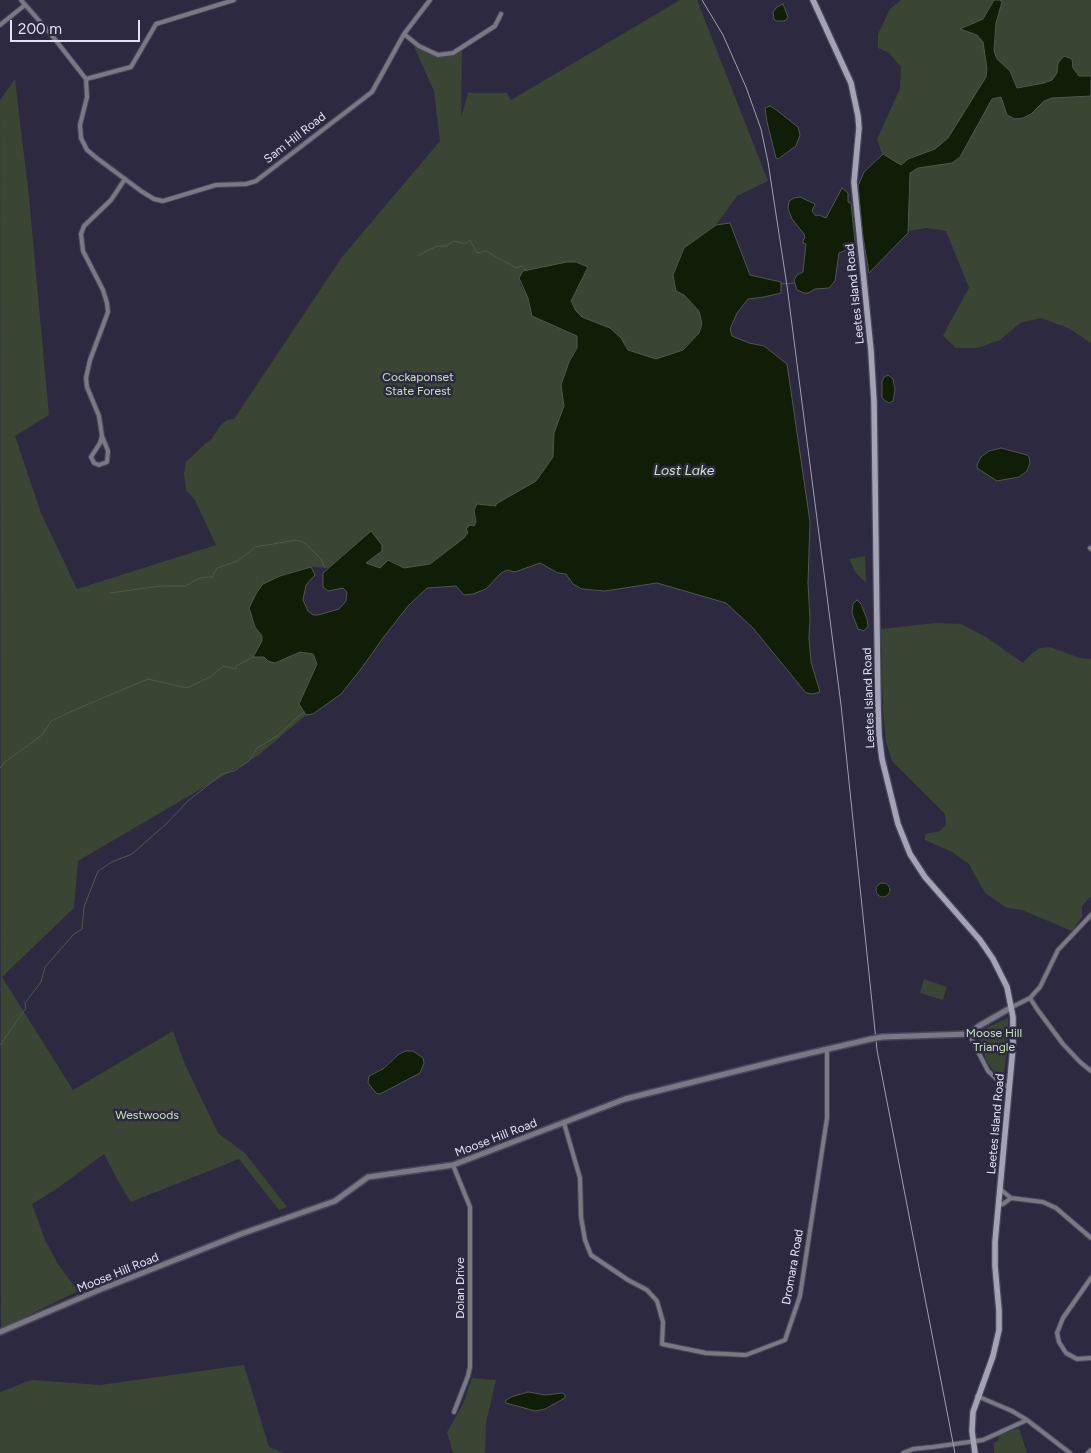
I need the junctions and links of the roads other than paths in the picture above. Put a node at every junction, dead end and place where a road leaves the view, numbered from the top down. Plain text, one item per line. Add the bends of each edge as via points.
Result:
1 (21, 0) edge
2 (234, 0) edge
3 (430, 0) edge
4 (813, 0) edge
5 (25, 5) junction
6 (501, 14) dead end
7 (0, 24) edge
8 (404, 34) junction
9 (86, 79) junction
10 (125, 179) junction
11 (102, 436) junction
12 (1091, 915) edge
13 (1030, 998) junction
14 (1012, 1007) junction
15 (969, 1034) junction
16 (827, 1050) junction
17 (1091, 1071) edge
18 (1009, 1087) junction
19 (564, 1123) junction
20 (453, 1165) junction
21 (1000, 1189) junction
22 (1011, 1198) junction
23 (998, 1205) junction
24 (1091, 1238) edge
25 (1091, 1278) edge
26 (0, 1332) edge
27 (1091, 1358) edge
28 (977, 1396) junction
29 (454, 1412) dead end
30 (1027, 1420) junction
31 (973, 1441) junction
32 (1091, 1450) edge
33 (902, 1453) edge
34 (975, 1453) edge
35 (1070, 1453) edge
36 (1088, 1453) edge

1 - 5 street
2 - 9 street via 156,24 131,67
3 - 8 street, Sam Hill Road
4 - 14 main road, Leetes Island Road via 851,84 858,116 854,182 874,402 878,718 882,759 898,824 910,854 925,877 991,954 1004,979
5 - 7 street
5 - 9 street
6 - 8 street via 495,26 453,53 438,55
8 - 10 street, Sam Hill Road via 370,94 253,183 216,185 163,201 154,199
9 - 10 street, Sam Hill Road via 87,97 80,120 80,138 92,155
10 - 11 street via 111,200 84,226 81,234 83,251 103,290 108,312 86,378
11 - 11 street via 108,458 106,464 99,465 94,463 92,455
12 - 13 street via 1058,950 1040,987
13 - 14 street
13 - 17 street via 1064,1044
14 - 15 street
14 - 18 main road, Leetes Island Road via 1014,1028
15 - 16 street, Moose Hill Road, bridge via 871,1039
15 - 18 street via 988,1072
16 - 19 street, Moose Hill Road via 625,1099
16 - 19 street, Dromara Road via 827,1118 800,1296 784,1340 746,1355 706,1353 662,1344 663,1322 657,1301 647,1290 591,1255 584,1240 580,1178
18 - 21 main road, Leetes Island Road
19 - 20 street, Moose Hill Road
20 - 26 street, Moose Hill Road via 368,1178 335,1201 242,1234
20 - 29 street, Dolan Drive via 470,1207 470,1368
21 - 22 street
21 - 23 main road, Leetes Island Road
22 - 23 street
22 - 24 street via 1050,1205
23 - 28 main road, Leetes Island Road via 994,1257 999,1330 993,1356
25 - 27 street via 1063,1318 1058,1333 1066,1353 1077,1358
28 - 30 street
28 - 31 main road, Leetes Island Road via 972,1420
30 - 31 street via 983,1440
30 - 35 street
31 - 33 street
31 - 34 main road, Leetes Island Road
32 - 36 street

